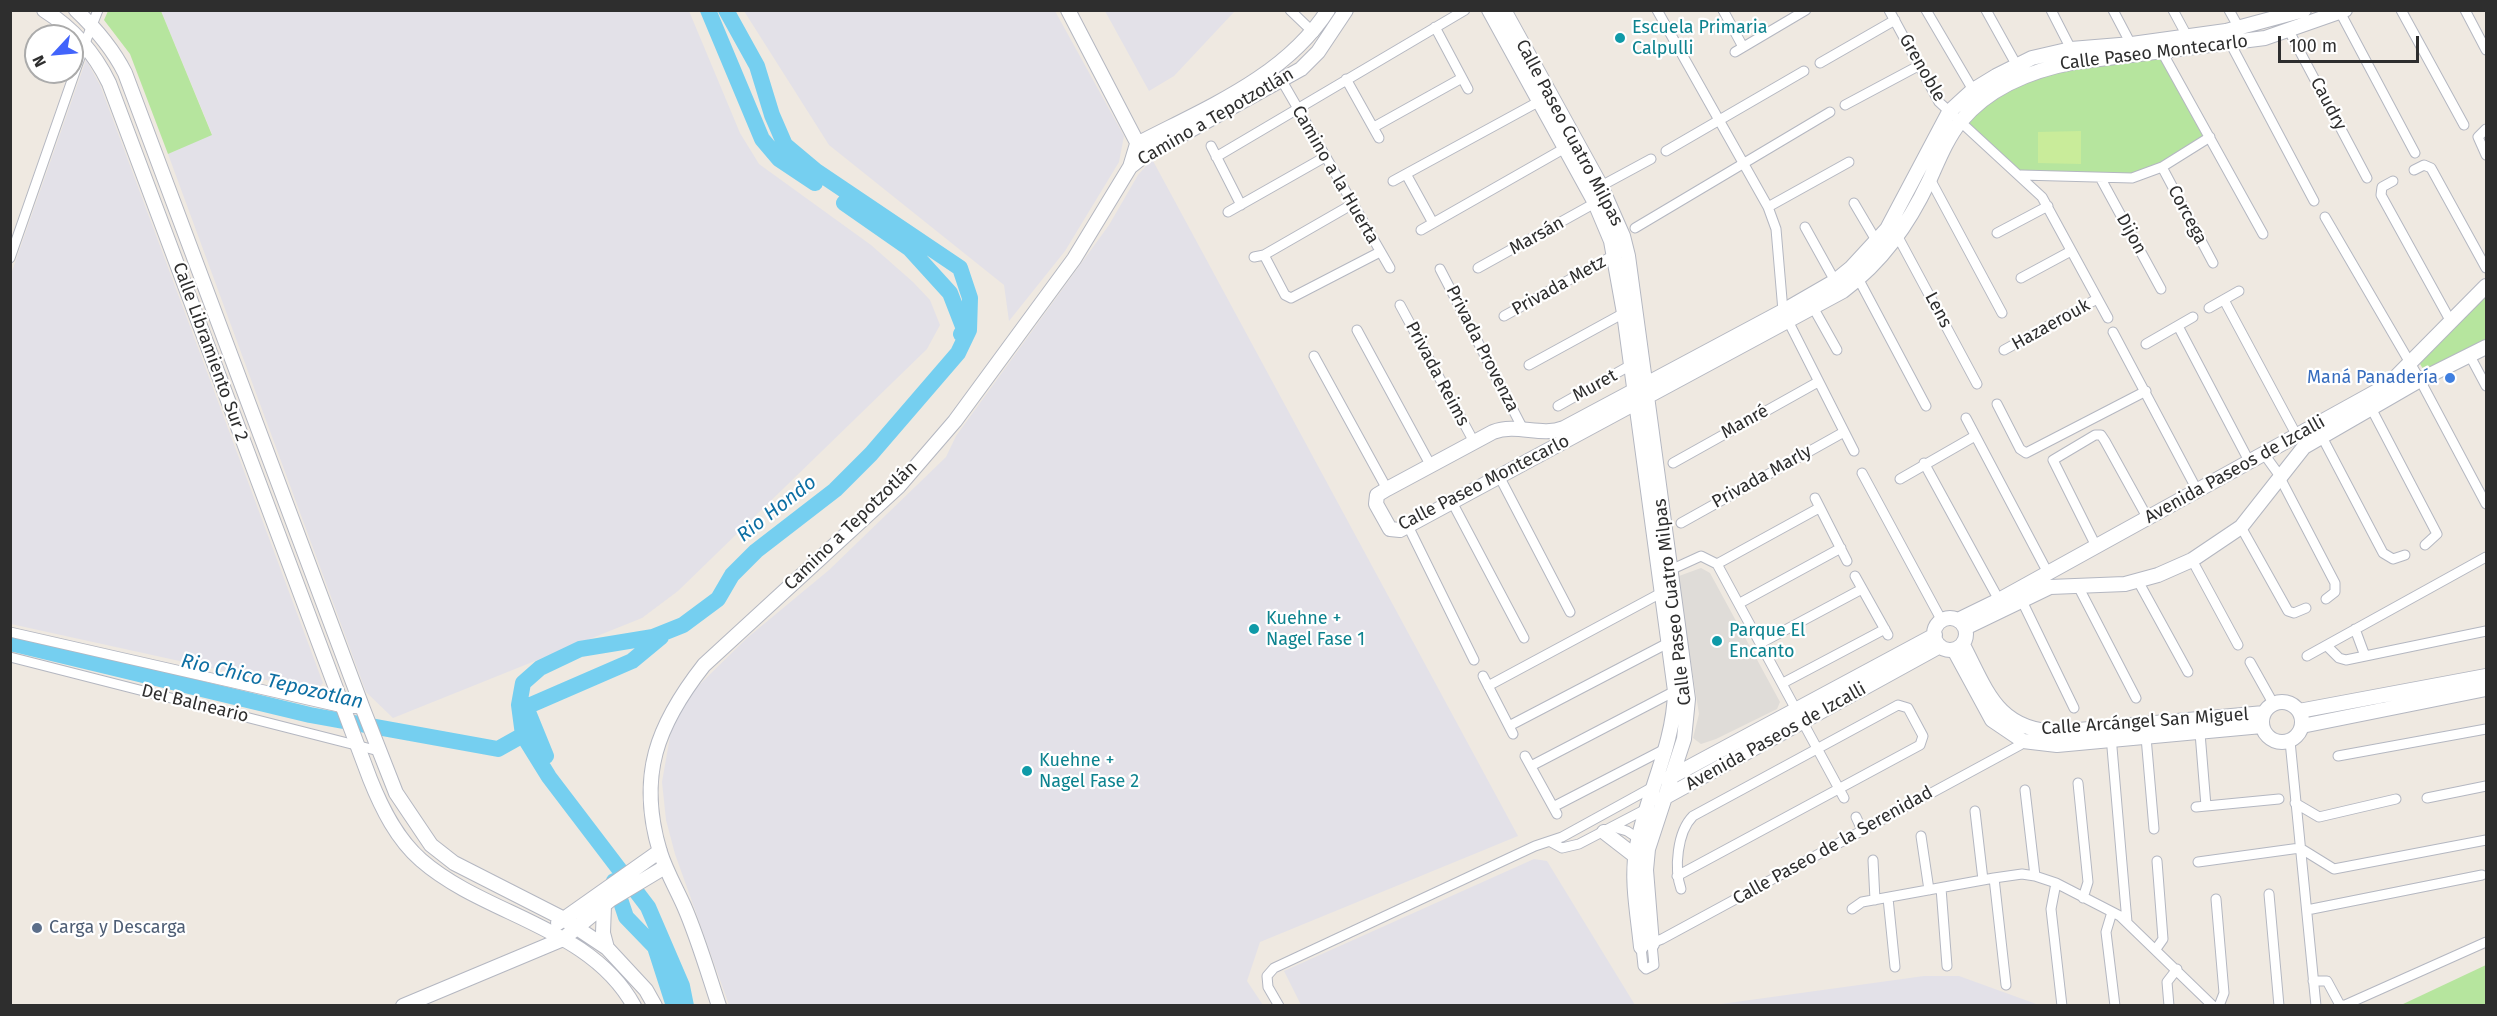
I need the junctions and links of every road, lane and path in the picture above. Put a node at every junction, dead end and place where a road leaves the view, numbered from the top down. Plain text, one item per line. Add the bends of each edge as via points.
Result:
1 (44, 10) edge
2 (76, 10) edge
3 (98, 10) edge
4 (1068, 10) edge
5 (1290, 10) edge
6 (1328, 10) edge
7 (1465, 10) edge
8 (1489, 10) edge
9 (1504, 10) edge
10 (1657, 10) edge
11 (1723, 10) edge
12 (1806, 10) edge
13 (1889, 10) edge
14 (1926, 10) edge
15 (1986, 10) edge
16 (2051, 10) edge
17 (2113, 10) edge
18 (2173, 10) edge
19 (2229, 10) edge
20 (2304, 10) edge
21 (2401, 10) edge
22 (2465, 10) edge
23 (1347, 11) edge
24 (2343, 11) edge
25 (2287, 19) edge
26 (1895, 20) junction
27 (92, 25) junction
28 (1435, 27) junction
29 (1314, 33) junction
30 (2231, 34) junction
31 (2187, 36) junction
32 (85, 43) junction
33 (2071, 49) junction
34 (2134, 50) junction
35 (2487, 50) edge
36 (2162, 52) junction
37 (1820, 63) dead end
38 (2016, 64) junction
39 (1920, 65) junction
40 (1274, 69) junction
41 (1804, 71) dead end
42 (1462, 78) junction
43 (1346, 79) junction
44 (1282, 81) junction
45 (1468, 89) dead end
46 (1972, 90) junction
47 (1538, 102) junction
48 (1845, 105) dead end
49 (1296, 109) junction
50 (1830, 112) dead end
51 (1949, 112) junction
52 (1720, 119) junction
53 (1960, 122) junction
54 (2464, 125) dead end
55 (1374, 127) junction
56 (2487, 129) edge
57 (2210, 136) junction
58 (1379, 138) dead end
59 (1137, 144) junction
60 (1210, 146) dead end
61 (1565, 148) junction
62 (154, 150) junction
63 (1666, 151) dead end
64 (2415, 153) dead end
65 (2487, 154) edge
66 (1144, 156) junction
67 (137, 157) junction
68 (1216, 157) junction
69 (1325, 157) junction
70 (1652, 159) dead end
71 (1745, 162) junction
72 (1849, 162) dead end
73 (1581, 163) junction
74 (1130, 167) junction
75 (2162, 167) junction
76 (2414, 170) dead end
77 (1406, 174) junction
78 (2021, 176) junction
79 (2367, 178) dead end
80 (1930, 179) junction
81 (2101, 179) junction
82 (1393, 181) dead end
83 (2394, 181) dead end
84 (1601, 186) junction
85 (2313, 201) dead end
86 (1595, 203) junction
87 (1854, 203) dead end
88 (1241, 205) junction
89 (1351, 205) junction
90 (2048, 206) junction
91 (1768, 207) junction
92 (1228, 212) dead end
93 (2325, 217) dead end
94 (1433, 223) junction
95 (1805, 227) dead end
96 (1635, 228) dead end
97 (1421, 230) dead end
98 (1997, 233) dead end
99 (2263, 234) dead end
100 (1898, 237) junction
101 (1876, 242) junction
102 (1616, 244) junction
103 (2071, 251) junction
104 (1378, 253) junction
105 (1264, 255) junction
106 (1254, 257) dead end
107 (10, 258) edge
108 (2213, 263) dead end
109 (1389, 268) dead end
110 (1478, 268) dead end
111 (2487, 268) edge
112 (1440, 269) dead end
113 (2021, 278) dead end
114 (1859, 280) junction
115 (1834, 281) junction
116 (2487, 286) edge
117 (2161, 289) dead end
118 (2239, 291) dead end
119 (2097, 299) junction
120 (2224, 300) junction
121 (211, 303) junction
122 (1400, 305) dead end
123 (2209, 308) dead end
124 (194, 309) junction
125 (1814, 309) junction
126 (1624, 313) junction
127 (2002, 313) dead end
128 (1504, 316) dead end
129 (1786, 317) junction
130 (2193, 317) dead end
131 (2108, 318) dead end
132 (2450, 320) junction
133 (2178, 326) junction
134 (1357, 330) dead end
135 (2113, 332) dead end
136 (2146, 344) dead end
137 (2487, 347) edge
138 (1837, 350) dead end
139 (2004, 350) dead end
140 (1314, 356) dead end
141 (2470, 356) junction
142 (2410, 364) junction
143 (1630, 365) junction
144 (1528, 366) dead end
145 (2420, 380) junction
146 (1818, 382) junction
147 (1977, 384) dead end
148 (2487, 386) edge
149 (2146, 391) junction
150 (1641, 395) junction
151 (1997, 404) dead end
152 (1926, 405) dead end
153 (1558, 406) dead end
154 (2371, 408) junction
155 (1966, 418) dead end
156 (1523, 429) junction
157 (1844, 432) junction
158 (2321, 435) junction
159 (1975, 436) junction
160 (2297, 436) junction
161 (1474, 442) junction
162 (1854, 451) dead end
163 (2264, 454) junction
164 (2249, 461) junction
165 (1673, 463) dead end
166 (1924, 463) junction
167 (1431, 466) junction
168 (1862, 474) dead end
169 (1499, 476) junction
170 (2280, 478) junction
171 (1900, 479) dead end
172 (1387, 489) junction
173 (2198, 490) junction
174 (1815, 498) dead end
175 (1452, 502) junction
176 (2487, 504) edge
177 (1820, 508) junction
178 (2147, 517) junction
179 (1681, 523) dead end
180 (1408, 526) junction
181 (2241, 527) junction
182 (296, 529) junction
183 (278, 535) junction
184 (2426, 544) dead end
185 (2096, 546) junction
186 (1841, 548) junction
187 (305, 554) junction
188 (2405, 555) dead end
189 (2487, 557) edge
190 (2192, 560) junction
191 (288, 561) junction
192 (1847, 561) dead end
193 (2066, 563) junction
194 (1718, 564) junction
195 (1665, 573) junction
196 (2048, 573) junction
197 (1855, 576) dead end
198 (2138, 581) junction
199 (2079, 588) junction
200 (1862, 589) junction
201 (1661, 593) junction
202 (2021, 599) junction
203 (2326, 599) dead end
204 (1999, 600) junction
205 (1740, 603) junction
206 (2306, 608) dead end
207 (1570, 612) dead end
208 (1942, 621) junction
209 (1961, 624) junction
210 (2355, 629) junction
211 (2487, 631) edge
212 (10, 632) edge
213 (1524, 638) dead end
214 (1937, 641) junction
215 (1668, 643) junction
216 (1761, 644) junction
217 (2238, 645) dead end
218 (2327, 646) junction
219 (1958, 647) junction
220 (2307, 656) dead end
221 (2365, 656) junction
222 (10, 657) edge
223 (1474, 660) dead end
224 (2250, 662) dead end
225 (2188, 672) dead end
226 (2487, 675) edge
227 (1483, 676) dead end
228 (1783, 684) junction
229 (1488, 686) junction
230 (2487, 689) edge
231 (1675, 691) junction
232 (2136, 698) dead end
233 (2074, 708) dead end
234 (344, 711) junction
235 (2299, 711) junction
236 (364, 712) junction
237 (2266, 714) junction
238 (1801, 716) junction
239 (2302, 726) junction
240 (2487, 729) edge
241 (2200, 733) junction
242 (2110, 734) junction
243 (2146, 737) junction
244 (1684, 739) junction
245 (2023, 741) junction
246 (2290, 741) junction
247 (356, 742) junction
248 (378, 747) junction
249 (1667, 748) junction
250 (1819, 750) junction
251 (1524, 756) dead end
252 (2338, 756) dead end
253 (1709, 757) junction
254 (1531, 766) junction
255 (1670, 778) junction
256 (2078, 783) dead end
257 (2487, 786) edge
258 (1651, 788) junction
259 (2025, 790) dead end
260 (1842, 794) junction
261 (2279, 798) dead end
262 (2427, 798) dead end
263 (1663, 799) junction
264 (2396, 799) dead end
265 (2295, 803) junction
266 (2206, 806) junction
267 (2196, 807) dead end
268 (1646, 809) junction
269 (1975, 811) dead end
270 (1856, 817) dead end
271 (2154, 829) dead end
272 (1609, 830) junction
273 (1862, 830) junction
274 (1921, 836) dead end
275 (1639, 839) junction
276 (2487, 840) edge
277 (1551, 842) junction
278 (2300, 848) junction
279 (660, 851) junction
280 (1635, 856) junction
281 (1873, 860) dead end
282 (2157, 861) dead end
283 (2198, 862) dead end
284 (665, 867) junction
285 (648, 868) junction
286 (2482, 875) dead end
287 (1677, 876) junction
288 (2035, 876) junction
289 (1994, 878) junction
290 (1983, 880) junction
291 (2056, 883) junction
292 (1941, 888) junction
293 (1681, 889) dead end
294 (1929, 890) junction
295 (2270, 894) dead end
296 (1888, 898) junction
297 (2084, 898) junction
298 (606, 899) junction
299 (2216, 899) dead end
300 (1875, 900) junction
301 (1852, 909) dead end
302 (2307, 910) junction
303 (2112, 912) junction
304 (562, 918) junction
305 (2127, 922) junction
306 (578, 927) junction
307 (549, 932) junction
308 (563, 939) junction
309 (2487, 942) edge
310 (1646, 945) junction
311 (608, 948) junction
312 (2156, 949) junction
313 (530, 953) junction
314 (1947, 966) dead end
315 (1895, 967) dead end
316 (2177, 969) junction
317 (2313, 981) junction
318 (2006, 985) dead end
319 (403, 1005) edge
320 (634, 1005) edge
321 (655, 1005) edge
322 (719, 1005) edge
323 (1279, 1005) edge
324 (2062, 1005) edge
325 (2115, 1005) edge
326 (2169, 1005) edge
327 (2213, 1005) edge
328 (2219, 1005) edge
329 (2279, 1005) edge
330 (2316, 1005) edge

1 - 32 street, Calle Libramiento Sur 2
2 - 27 street, Calle Libramiento Sur 2
3 - 27 street
4 - 59 street
5 - 29 street
6 - 29 street, Camino a Tepotzotlán
7 - 28 street
8 - 47 street, Calle Paseo Cuatro Milpas
9 - 73 street, Calle Paseo Cuatro Milpas
10 - 52 street
11 - 12 street via 1739,50
13 - 26 street, Grenoble
14 - 46 street
15 - 38 street
16 - 33 street
17 - 34 street
18 - 31 street
19 - 30 street
20 - 25 street, Calle Paseo Montecarlo
21 - 54 street
22 - 35 street
23 - 44 street, Camino a Tepotzotlán via 1318,52
24 - 25 street, Calle Paseo Montecarlo
24 - 64 street
25 - 30 street, Calle Paseo Montecarlo
25 - 30 street, Calle Paseo Montecarlo
25 - 79 street, Caudry
26 - 37 street
26 - 39 street, Grenoble
27 - 32 street
27 - 62 street, Calle Libramiento Sur 2 via 125,73
28 - 42 street
28 - 43 street
29 - 40 street, Camino a Tepotzotlán
30 - 31 street, Calle Paseo Montecarlo
30 - 36 street, Calle Paseo Montecarlo
30 - 85 street
31 - 34 street, Calle Paseo Montecarlo
32 - 67 street, Calle Libramiento Sur 2 via 104,72
32 - 107 street
33 - 34 street, Calle Paseo Montecarlo
33 - 38 street, Calle Paseo Montecarlo
34 - 36 street, Calle Paseo Montecarlo
34 - 53 street, Calle Paseo Montecarlo via 2026,75 1998,88
36 - 57 street
38 - 46 street, Calle Paseo Montecarlo
39 - 48 street
39 - 51 street, Grenoble via 1939,102
40 - 44 street
40 - 59 street, Camino a Tepotzotlán
41 - 52 street
42 - 45 street
42 - 55 street
43 - 49 street
43 - 55 street
44 - 49 street, Camino a la Huerta
44 - 66 street, Camino a Tepotzotlán
46 - 51 street, Calle Paseo Montecarlo
47 - 61 street, Calle Paseo Cuatro Milpas
47 - 77 street
49 - 68 street
49 - 69 street, Camino a la Huerta
50 - 71 street
51 - 53 street, Grenoble
51 - 101 street, Calle Paseo Montecarlo via 1902,205
52 - 63 street
52 - 71 street
53 - 78 street, Grenoble
53 - 80 street, Calle Paseo Montecarlo
55 - 58 street
56 - 65 street via 2478,137
57 - 75 street
57 - 99 street
59 - 66 street
59 - 74 street, Camino a Tepotzotlán
60 - 68 street
61 - 73 street, Calle Paseo Cuatro Milpas
61 - 94 street
62 - 67 street
62 - 121 street, Calle Libramiento Sur 2
66 - 74 street, Camino a Tepotzotlán
67 - 124 street, Calle Libramiento Sur 2
68 - 88 street
69 - 88 street
69 - 89 street, Camino a la Huerta
70 - 84 street
71 - 91 street
71 - 96 street
72 - 91 street
73 - 84 street, Calle Paseo Cuatro Milpas
73 - 86 street, Calle Paseo Cuatro Milpas
74 - 279 street, Camino a Tepotzotlán via 1052,292 934,445 899,486 704,665 679,696 664,723 651,778
75 - 81 street via 2132,178
75 - 108 street, Corcega
76 - 111 street via 2424,165 2431,168
77 - 82 street
77 - 94 street
78 - 81 street
78 - 90 street, Grenoble
80 - 100 street, Calle Paseo Montecarlo
80 - 127 street
81 - 117 street, Dijon
83 - 132 street via 2380,189
84 - 102 street, Calle Paseo Cuatro Milpas
86 - 102 street, Calle Paseo Cuatro Milpas
86 - 110 street, Marsán
87 - 101 street
88 - 92 street
89 - 104 street, Camino a la Huerta
89 - 105 street
90 - 98 street
90 - 103 street, Grenoble
91 - 129 street via 1776,229
93 - 142 street
94 - 97 street
95 - 115 street
100 - 114 street, Calle Paseo Montecarlo
100 - 147 street, Lens
101 - 115 street, Calle Paseo Montecarlo
102 - 126 street, Calle Paseo Cuatro Milpas
102 - 128 street, Privada Metz
102 - 150 street, Calle Paseo Cuatro Milpas via 1628,256
103 - 113 street
103 - 119 street, Grenoble
104 - 105 street via 1291,298 1285,295
104 - 109 street, Camino a la Huerta
105 - 106 street
112 - 156 street, Privada Provenza
114 - 125 street, Calle Paseo Montecarlo
114 - 152 street
115 - 129 street, Calle Paseo Montecarlo
116 - 132 street, Avenida Paseos de Izcalli
118 - 120 street
119 - 131 street, Grenoble
119 - 139 street, Hazaerouk
120 - 123 street
120 - 160 street
121 - 124 street
121 - 182 street, Calle Libramiento Sur 2
122 - 161 street, Privada Reims
124 - 183 street, Calle Libramiento Sur 2
125 - 129 street, Calle Paseo Montecarlo
125 - 138 street
126 - 143 street, Calle Paseo Cuatro Milpas
126 - 144 street
129 - 146 street
129 - 150 street, Calle Paseo Montecarlo
130 - 133 street
132 - 142 street, Avenida Paseos de Izcalli
133 - 136 street
133 - 164 street
134 - 167 street
135 - 149 street
137 - 141 street, Avenida Paseos de Izcalli
140 - 172 street
141 - 145 street, Avenida Paseos de Izcalli
141 - 148 street
142 - 145 street
142 - 160 street, Avenida Paseos de Izcalli via 2388,385
143 - 150 street, Calle Paseo Cuatro Milpas
143 - 153 street, Muret
145 - 154 street, Avenida Paseos de Izcalli
145 - 176 street
146 - 157 street
146 - 165 street, Manré
149 - 151 street via 2026,453 2020,449
149 - 173 street
150 - 156 street, Calle Paseo Montecarlo via 1559,430
150 - 169 street, Calle Paseo Montecarlo
150 - 195 street, Calle Paseo Cuatro Milpas
154 - 158 street, Avenida Paseos de Izcalli
154 - 184 street via 2437,534
155 - 159 street
156 - 161 street, Calle Paseo Montecarlo via 1504,427
157 - 162 street
157 - 179 street, Privada Marly
158 - 170 street, Avenida Paseos de Izcalli via 2304,447
158 - 188 street via 2383,553 2393,559
159 - 166 street
159 - 196 street
160 - 163 street, Avenida Paseos de Izcalli
161 - 167 street, Calle Paseo Montecarlo
163 - 164 street, Avenida Paseos de Izcalli
163 - 170 street
164 - 173 street, Avenida Paseos de Izcalli
166 - 171 street
166 - 204 street
167 - 172 street, Calle Paseo Montecarlo
168 - 208 street
169 - 175 street, Calle Paseo Montecarlo
169 - 207 street
170 - 181 street, Avenida Paseos de Izcalli
170 - 203 street via 2336,587
172 - 180 street, Calle Paseo Montecarlo via 1377,495 1376,504 1390,528 1400,530
173 - 178 street, Avenida Paseos de Izcalli
174 - 177 street
175 - 180 street, Calle Paseo Montecarlo
175 - 213 street
177 - 186 street
177 - 194 street
178 - 185 street, Avenida Paseos de Izcalli
178 - 185 street via 2101,435 2095,435 2053,460
180 - 223 street
181 - 190 street, Avenida Paseos de Izcalli
181 - 206 street via 2291,613
182 - 183 street
182 - 187 street, Calle Libramiento Sur 2
183 - 191 street, Calle Libramiento Sur 2
185 - 193 street, Avenida Paseos de Izcalli
186 - 192 street
186 - 205 street
187 - 191 street
187 - 236 street, Calle Libramiento Sur 2
189 - 210 street
190 - 198 street, Avenida Paseos de Izcalli
190 - 217 street
191 - 234 street, Calle Libramiento Sur 2
193 - 196 street, Avenida Paseos de Izcalli
193 - 199 street
194 - 195 street via 1701,556
194 - 205 street
195 - 201 street, Calle Paseo Cuatro Milpas
195 - 244 street, Calle Paseo Cuatro Milpas via 1687,683
196 - 204 street, Avenida Paseos de Izcalli
197 - 200 street
198 - 199 street, Avenida Paseos de Izcalli
198 - 225 street
199 - 202 street, Avenida Paseos de Izcalli via 2050,587
199 - 232 street
200 - 216 street
200 - 228 street via 1887,632
201 - 215 street, Calle Paseo Cuatro Milpas
201 - 229 street
202 - 209 street, Avenida Paseos de Izcalli
202 - 233 street
204 - 209 street, Avenida Paseos de Izcalli
205 - 216 street
208 - 209 street via 1949,618
208 - 214 street
209 - 219 street via 1966,637
210 - 218 street
210 - 221 street
211 - 221 street
212 - 234 street
214 - 219 street
214 - 238 street, Avenida Paseos de Izcalli
215 - 229 street via 1511,730
215 - 231 street, Calle Paseo Cuatro Milpas
216 - 228 street
218 - 220 street
218 - 221 street via 2346,660
219 - 242 street, Calle Arcángel San Miguel via 1991,699 2015,723 2035,731
219 - 245 street, Calle Arcángel San Miguel via 1992,720
222 - 247 street, Del Balneario
224 - 237 street
226 - 235 street
227 - 229 street
228 - 238 street
230 - 239 street
231 - 249 street, Calle Paseo Cuatro Milpas via 1675,716
231 - 254 street
234 - 236 street
234 - 247 street, Calle Libramiento Sur 2
235 - 237 street via 2285,701
235 - 239 street
236 - 248 street, Calle Libramiento Sur 2
237 - 241 street, Calle Arcángel San Miguel
237 - 242 street, Calle Arcángel San Miguel
237 - 246 street via 2270,738
238 - 250 street
238 - 253 street, Avenida Paseos de Izcalli
238 - 263 street, Avenida Paseos de Izcalli
239 - 246 street
240 - 252 street
241 - 243 street, Calle Arcángel San Miguel
241 - 266 street
242 - 243 street, Calle Arcángel San Miguel
242 - 245 street, Calle Arcángel San Miguel via 2056,744
242 - 305 street
243 - 271 street
244 - 253 street
244 - 255 street, Calle Paseo Cuatro Milpas
245 - 273 street, Calle Paseo de la Serenidad
246 - 265 street
247 - 248 street, Del Balneario
247 - 307 street, Calle Libramiento Sur 2 via 380,803 395,830 419,859 446,879
248 - 304 street, Calle Libramiento Sur 2 via 402,806 431,845 454,863
249 - 254 street via 1555,810
249 - 258 street, Calle Paseo Cuatro Milpas
250 - 260 street
250 - 260 street via 1902,704 1923,736 1920,745
250 - 287 street via 1693,816 1686,823
251 - 254 street
253 - 255 street, Avenida Paseos de Izcalli
255 - 258 street, Avenida Paseos de Izcalli
255 - 263 street, Calle Paseo Cuatro Milpas
256 - 297 street via 2088,882
257 - 262 street
258 - 268 street, Calle Paseo Cuatro Milpas
258 - 277 street
259 - 288 street
260 - 287 street
261 - 266 street
263 - 268 street, Avenida Paseos de Izcalli
263 - 310 street, Calle Paseo Cuatro Milpas via 1648,849
264 - 265 street via 2319,817
265 - 278 street
266 - 267 street
268 - 272 street, Avenida Paseos de Izcalli
268 - 275 street, Calle Paseo Cuatro Milpas
269 - 290 street
270 - 273 street
272 - 275 street via 1627,831
272 - 277 street, Avenida Paseos de Izcalli via 1568,848
272 - 280 street
273 - 310 street, Calle Paseo de la Serenidad
274 - 294 street
275 - 280 street, Calle Paseo Cuatro Milpas
276 - 278 street via 2334,869
277 - 323 street via 1274,968 1267,976 1268,987
278 - 283 street
278 - 302 street
279 - 284 street, Camino a Tepotzotlán
279 - 285 street
280 - 310 street, Calle Paseo Cuatro Milpas
281 - 300 street
282 - 312 street via 2163,939
284 - 285 street
284 - 322 street, Camino a Tepotzotlán via 685,907
285 - 298 street
286 - 302 street
287 - 293 street
288 - 289 street
288 - 291 street
289 - 290 street
289 - 318 street
290 - 292 street
291 - 297 street
291 - 324 street via 2051,909
292 - 294 street
292 - 314 street
294 - 296 street
295 - 329 street
296 - 300 street
296 - 315 street
297 - 303 street
298 - 304 street
298 - 306 street
298 - 311 street via 603,933
299 - 328 street via 2224,993
300 - 301 street
302 - 317 street
303 - 305 street
303 - 325 street via 2106,932
304 - 306 street, Calle Libramiento Sur 2
304 - 307 street
305 - 312 street
306 - 308 street
306 - 311 street, Calle Libramiento Sur 2
307 - 308 street, Calle Libramiento Sur 2
307 - 313 street
308 - 313 street
308 - 320 street, Calle Libramiento Sur 2 via 596,961
309 - 317 street via 2345,1005 2340,1005 2327,981
311 - 321 street, Calle Libramiento Sur 2
312 - 316 street
313 - 319 street
316 - 326 street via 2167,982
316 - 327 street
317 - 330 street

